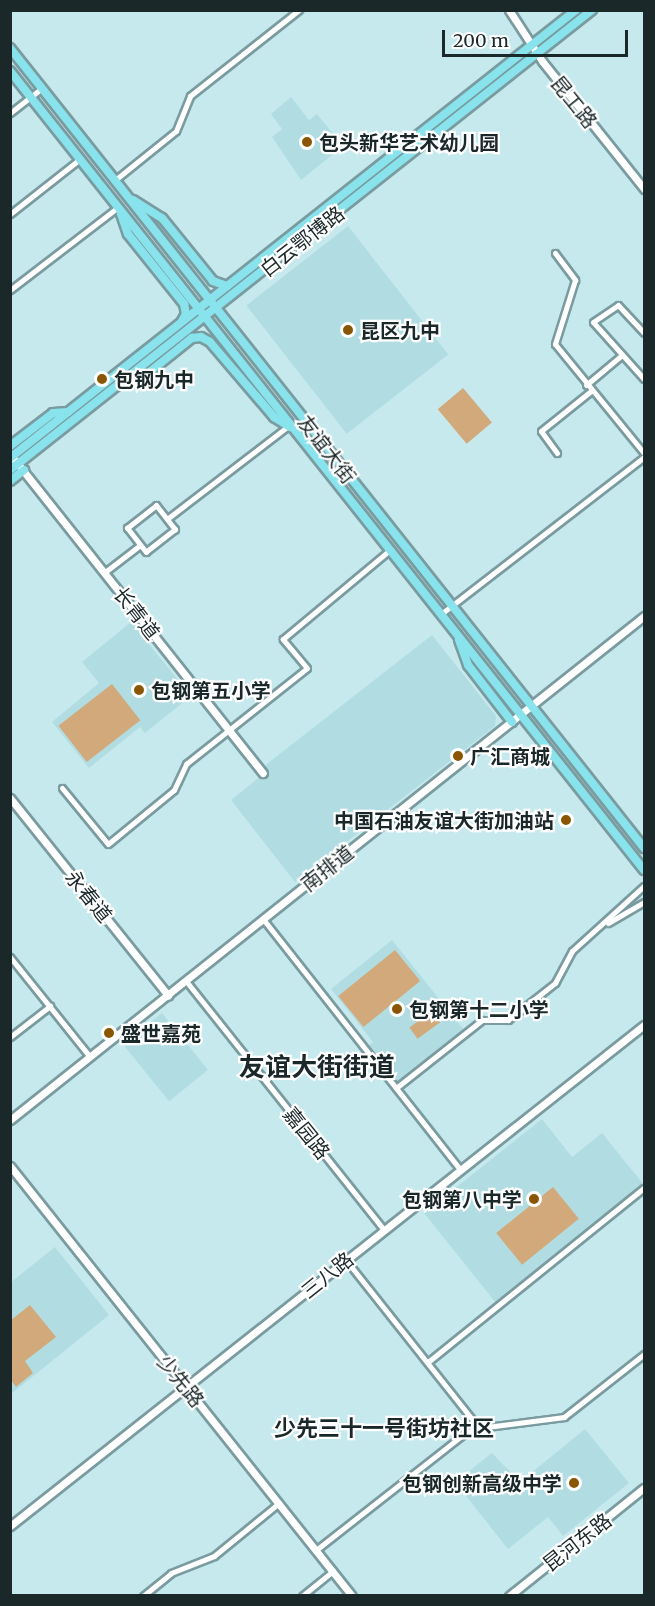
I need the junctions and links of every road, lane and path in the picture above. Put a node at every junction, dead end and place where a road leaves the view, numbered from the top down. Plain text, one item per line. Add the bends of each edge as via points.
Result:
1 (299, 10) edge
2 (509, 10) edge
3 (576, 10) edge
4 (592, 10) edge
5 (533, 44) junction
6 (10, 48) edge
7 (539, 54) junction
8 (10, 71) edge
9 (42, 88) junction
10 (31, 97) junction
11 (10, 113) edge
12 (80, 159) junction
13 (115, 180) junction
14 (645, 189) edge
15 (130, 198) junction
16 (118, 207) junction
17 (10, 214) edge
18 (555, 253) dead end
19 (227, 286) junction
20 (12, 287) edge
21 (209, 300) junction
22 (199, 309) junction
23 (216, 309) junction
24 (205, 317) junction
25 (181, 323) junction
26 (645, 333) edge
27 (622, 355) junction
28 (128, 378) junction
29 (644, 380) edge
30 (586, 385) junction
31 (591, 391) junction
32 (68, 412) junction
33 (288, 426) junction
34 (296, 431) junction
35 (10, 446) edge
36 (557, 453) dead end
37 (645, 455) edge
38 (11, 456) edge
39 (21, 467) junction
40 (10, 470) edge
41 (10, 481) edge
42 (166, 519) junction
43 (140, 545) junction
44 (390, 550) junction
45 (105, 572) junction
46 (451, 606) junction
47 (441, 614) junction
48 (645, 616) edge
49 (456, 633) junction
50 (531, 707) junction
51 (521, 715) junction
52 (512, 722) junction
53 (229, 729) junction
54 (263, 773) dead end
55 (62, 788) dead end
56 (10, 798) edge
57 (645, 849) edge
58 (637, 860) junction
59 (645, 870) edge
60 (645, 878) edge
61 (645, 886) edge
62 (645, 902) edge
63 (263, 919) junction
64 (606, 924) junction
65 (10, 957) edge
66 (186, 981) junction
67 (168, 995) junction
68 (50, 1006) junction
69 (645, 1026) edge
70 (10, 1037) edge
71 (90, 1057) junction
72 (396, 1088) junction
73 (10, 1120) edge
74 (10, 1166) edge
75 (460, 1169) junction
76 (645, 1188) edge
77 (384, 1230) junction
78 (346, 1260) junction
79 (645, 1354) edge
80 (428, 1362) junction
81 (186, 1387) junction
82 (479, 1428) junction
83 (645, 1488) edge
84 (279, 1503) junction
85 (10, 1526) edge
86 (316, 1550) junction
87 (333, 1571) junction
88 (143, 1596) edge
89 (302, 1596) edge
90 (352, 1596) edge
91 (509, 1596) edge

1 - 13 street via 190,96 176,131
2 - 5 street, 昆工路
3 - 5 main road, 白云鄂博路
4 - 7 main road, 白云鄂博路
5 - 7 street, 昆工路
5 - 19 main road, 白云鄂博路
6 - 9 main road, 友谊大街
7 - 14 street, 昆工路
7 - 23 main road, 白云鄂博路
8 - 10 main road, 友谊大街
9 - 10 street
9 - 13 main road, 友谊大街
10 - 11 street
10 - 12 main road, 友谊大街
12 - 16 main road, 友谊大街
12 - 17 street
13 - 15 main road, 友谊大街
15 - 19 main road via 162,218 210,278
15 - 21 main road, 友谊大街
16 - 20 street
16 - 22 main road, 友谊大街
16 - 25 main road via 128,234 184,304 186,314
18 - 30 street via 576,280 555,344
19 - 21 main road, 白云鄂博路
21 - 22 main road, 白云鄂博路
21 - 23 main road, 友谊大街
22 - 24 main road, 友谊大街
22 - 25 main road, 白云鄂博路
23 - 24 main road, 白云鄂博路
23 - 46 main road, 友谊大街
24 - 28 main road, 白云鄂博路
24 - 34 main road, 友谊大街
25 - 32 main road, 白云鄂博路
26 - 27 street via 618,305 593,322
27 - 29 street
27 - 30 street
28 - 33 main road via 147,374 192,338 201,337 210,342 274,417
28 - 39 main road, 白云鄂博路
30 - 31 street
31 - 36 street via 541,431
31 - 37 street
32 - 35 main road via 53,413
32 - 38 main road, 白云鄂博路
33 - 34 main road
33 - 42 street
34 - 44 main road, 友谊大街
37 - 46 street
38 - 39 street, 长青道
39 - 40 main road, 白云鄂博路
39 - 41 main road
39 - 45 street, 长青道
42 - 43 street via 175,528 146,552
42 - 43 street via 156,505 127,528
43 - 45 street
44 - 47 main road, 友谊大街
44 - 53 street via 284,639 307,668
45 - 53 street, 长青道
46 - 47 street
46 - 50 main road, 友谊大街
47 - 49 main road, 友谊大街
48 - 50 street, 南排道
49 - 51 main road, 友谊大街
49 - 52 main road via 468,664
50 - 51 street, 南排道
50 - 57 main road, 友谊大街
51 - 52 street, 南排道
51 - 58 main road, 友谊大街
52 - 63 street, 南排道
53 - 54 street, 长青道
53 - 55 street via 186,764 174,790 108,844
56 - 67 street, 永春道
58 - 59 main road, 友谊大街
58 - 60 main road
61 - 64 street
62 - 64 street
63 - 66 street, 南排道
63 - 72 street
64 - 72 street via 570,953 558,980 516,1014 505,1021 482,1020
65 - 68 street
66 - 67 street, 南排道
66 - 77 street, 嘉园路
67 - 71 street, 南排道
68 - 70 street
68 - 71 street
69 - 75 street, 三八路
71 - 73 street, 南排道
72 - 75 street
74 - 81 street, 少先路
75 - 77 street, 三八路
76 - 80 street
77 - 78 street, 三八路
78 - 80 street
78 - 81 street, 三八路
79 - 82 street via 564,1417
80 - 82 street
81 - 84 street, 少先路
81 - 85 street, 三八路
82 - 86 street via 465,1433
83 - 91 street, 昆河东路
84 - 86 street, 少先路
84 - 88 street via 214,1556 171,1573
86 - 87 street, 少先路
87 - 89 street
87 - 90 street, 少先路

